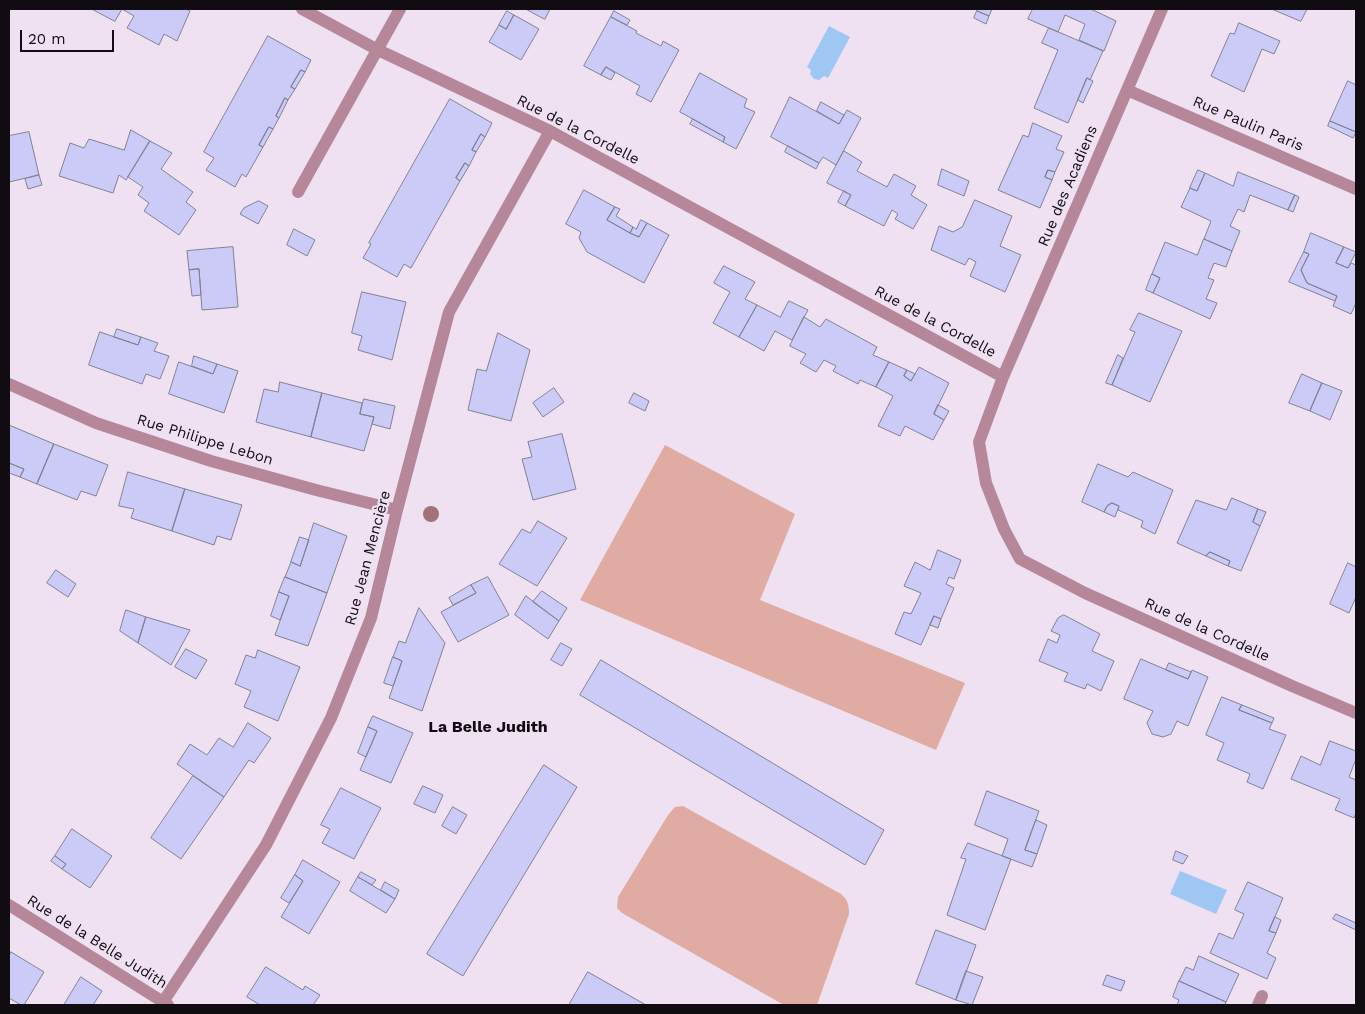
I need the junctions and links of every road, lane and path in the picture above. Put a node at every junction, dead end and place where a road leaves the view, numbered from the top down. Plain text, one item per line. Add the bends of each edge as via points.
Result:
1 (302, 9) edge
2 (400, 9) edge
3 (1162, 9) edge
4 (378, 50) junction
5 (1127, 90) junction
6 (550, 131) junction
7 (1356, 188) edge
8 (298, 192) dead end
9 (1003, 377) junction
10 (9, 384) edge
11 (397, 510) junction
12 (1356, 713) edge
13 (9, 905) edge
14 (165, 1003) edge

1 - 4 street, Rue de la Cordelle
2 - 4 street
3 - 5 street, Rue des Acadiens
4 - 6 street, Rue de la Cordelle
4 - 8 street
5 - 7 street, Rue Paulin Paris
5 - 9 street, Rue des Acadiens
6 - 9 street, Rue de la Cordelle
6 - 11 street, Rue Jean Mencière via 450,312
9 - 12 street, Rue de la Cordelle via 979,442 986,483 1020,559 1085,593
10 - 11 street, Rue Philippe Lebon via 96,423 202,458
11 - 14 street, Rue Jean Mencière via 372,618 331,718 266,844
13 - 14 street, Rue de la Belle Judith

